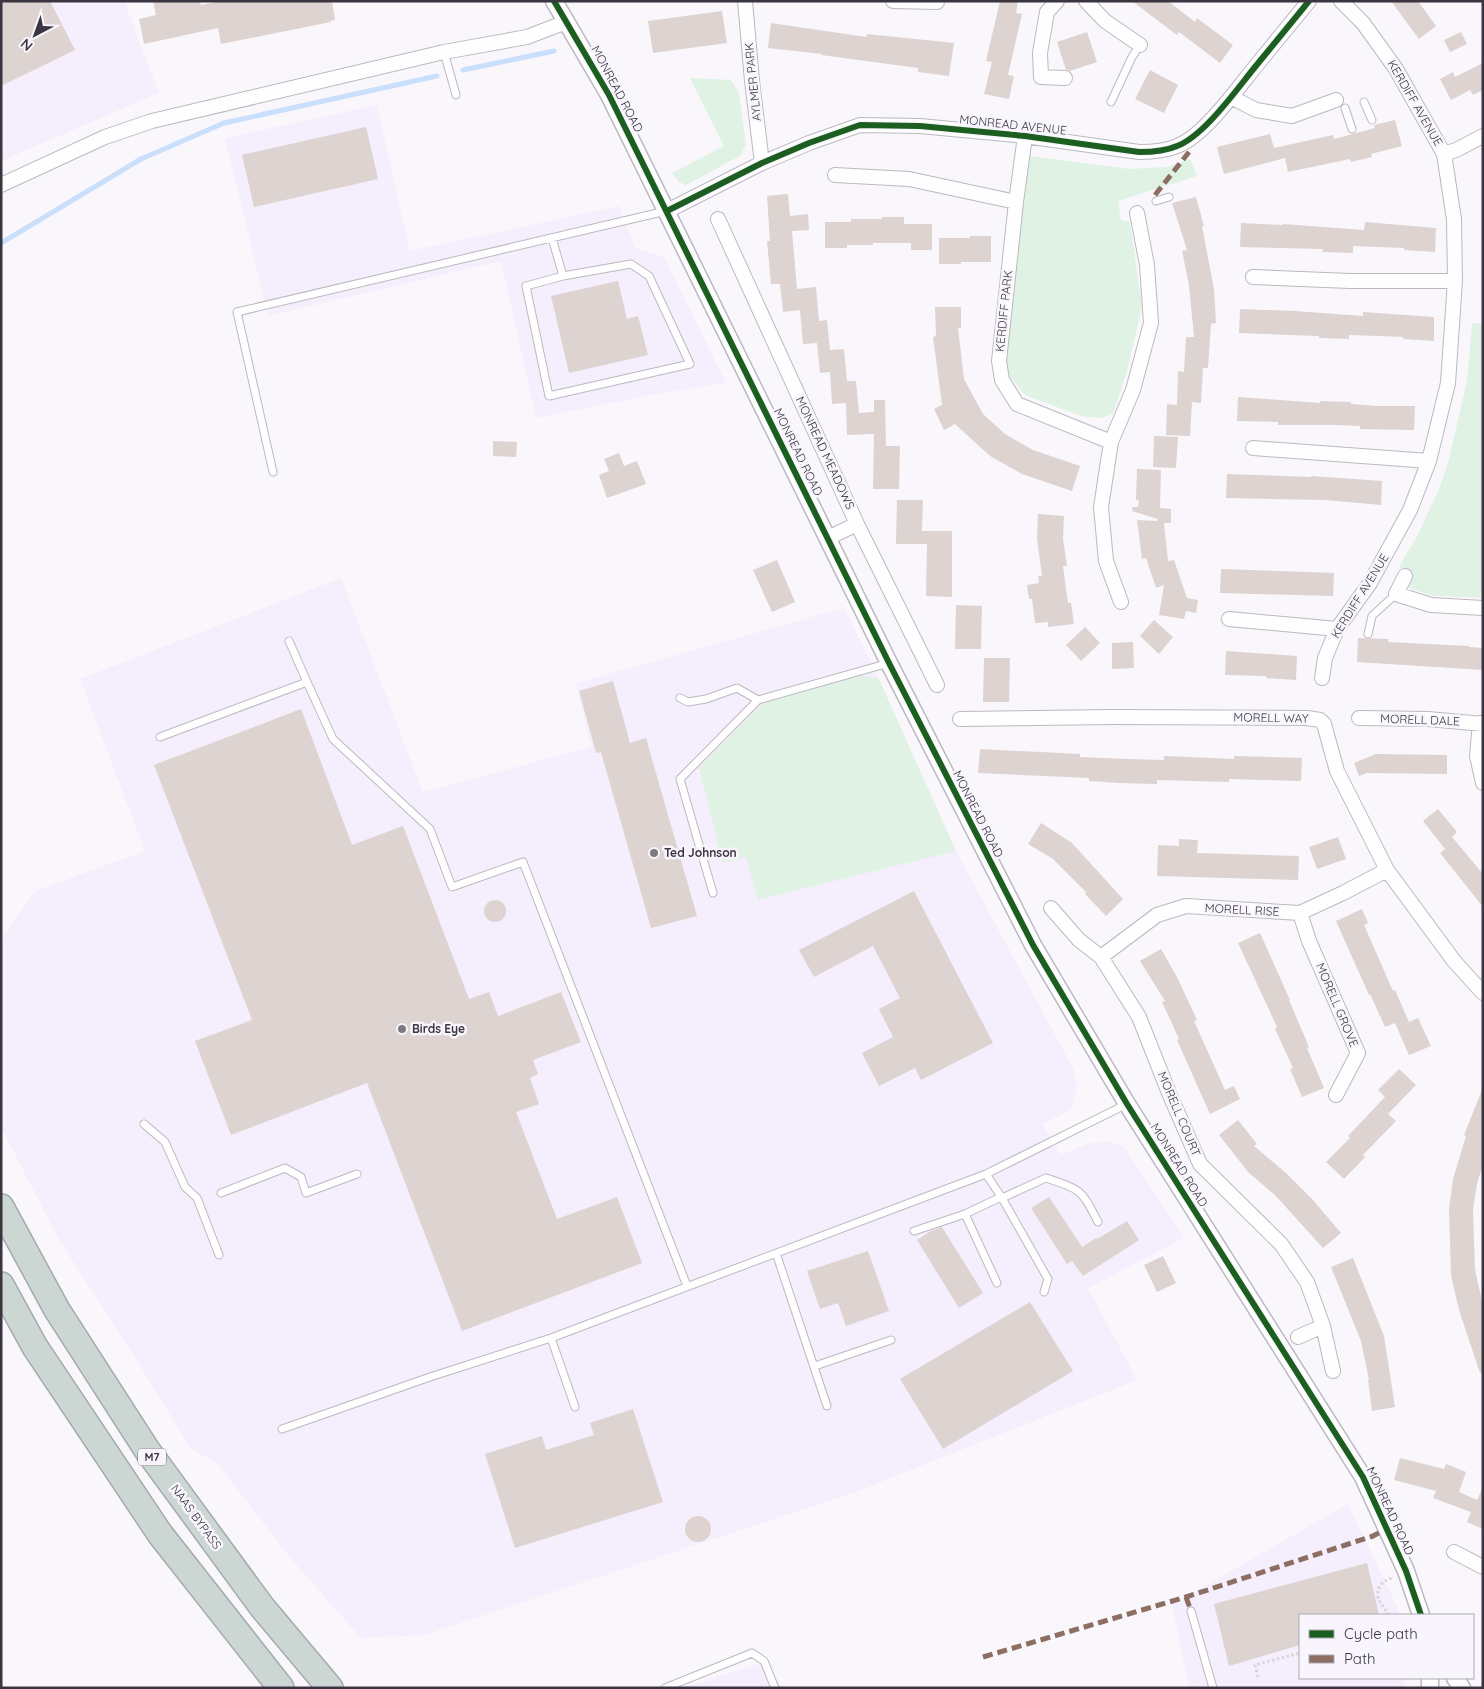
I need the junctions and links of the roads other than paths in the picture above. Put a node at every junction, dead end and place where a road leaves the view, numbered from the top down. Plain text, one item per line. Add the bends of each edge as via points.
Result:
1 (554, 1) edge
2 (744, 1) edge
3 (893, 1) edge
4 (1057, 1) edge
5 (1086, 1) edge
6 (1309, 1) edge
7 (1341, 1) edge
8 (938, 2) edge
9 (566, 22) junction
10 (1140, 45) joint
11 (444, 52) junction
12 (1065, 78) dead end
13 (456, 95) dead end
14 (1231, 97) junction
15 (1111, 102) dead end
16 (1364, 102) dead end
17 (1341, 104) joint
18 (1372, 120) dead end
19 (1352, 129) dead end
20 (1025, 136) junction
21 (1483, 136) edge
22 (1444, 154) junction
23 (762, 163) junction
24 (835, 176) dead end
25 (1, 185) edge
26 (1169, 197) dead end
27 (1156, 201) dead end
28 (1016, 202) junction
29 (667, 211) junction
30 (1137, 213) dead end
31 (718, 219) dead end
32 (552, 238) junction
33 (563, 276) junction
34 (1253, 277) dead end
35 (1455, 281) junction
36 (1111, 442) junction
37 (1253, 448) dead end
38 (1428, 461) junction
39 (273, 472) dead end
40 (857, 524) junction
41 (828, 538) junction
42 (1405, 576) dead end
43 (1396, 594) junction
44 (1121, 602) dead end
45 (1483, 608) edge
46 (1229, 619) dead end
47 (1337, 629) junction
48 (1368, 634) dead end
49 (289, 641) dead end
50 (889, 663) junction
51 (1322, 678) dead end
52 (307, 682) junction
53 (937, 685) dead end
54 (680, 698) dead end
55 (758, 700) junction
56 (1359, 718) dead end
57 (960, 719) dead end
58 (1482, 724) edge
59 (160, 737) dead end
60 (1483, 783) edge
61 (1387, 870) junction
62 (713, 893) dead end
63 (1052, 908) dead end
64 (1300, 913) junction
65 (1101, 956) junction
66 (1483, 993) edge
67 (1336, 1095) dead end
68 (1127, 1104) junction
69 (144, 1124) dead end
70 (357, 1174) dead end
71 (986, 1174) junction
72 (221, 1193) dead end
73 (1002, 1198) junction
74 (1, 1207) edge
75 (965, 1214) junction
76 (1098, 1222) dead end
77 (914, 1231) dead end
78 (776, 1253) junction
79 (220, 1256) dead end
80 (997, 1283) dead end
81 (1, 1285) edge
82 (687, 1286) junction
83 (1044, 1292) dead end
84 (1323, 1326) junction
85 (1298, 1337) dead end
86 (551, 1338) junction
87 (891, 1340) dead end
88 (815, 1366) junction
89 (1333, 1370) dead end
90 (827, 1406) dead end
91 (575, 1407) dead end
92 (282, 1429) dead end
93 (1454, 1552) dead end
94 (1483, 1567) edge
95 (1191, 1611) dead end
96 (1421, 1614) edge
97 (281, 1688) edge
98 (330, 1688) edge
99 (665, 1688) edge
100 (775, 1688) edge
101 (1213, 1688) edge

1 - 9 street, MONREAD ROAD
2 - 23 street, AYLMER PARK
3 - 8 street
4 - 12 street via 1046,12 1040,53 1041,77
5 - 10 street via 1104,20
6 - 14 street, MONREAD AVENUE
7 - 22 street, KERDIFF AVENUE via 1363,23 1396,69
9 - 11 street via 527,37
9 - 29 street, MONREAD ROAD via 609,95
10 - 15 lane
11 - 13 lane
11 - 25 street via 152,121 105,137
14 - 17 street via 1256,110 1292,116
14 - 20 street, MONREAD AVENUE via 1190,139 1178,146 1158,150 1139,152
16 - 18 lane
17 - 19 lane
20 - 23 street, MONREAD AVENUE via 920,126 860,125
20 - 28 street, KERDIFF PARK
21 - 22 street
22 - 35 street, KERDIFF AVENUE via 1454,219
23 - 29 street, MONREAD AVENUE
24 - 28 street via 909,179
26 - 27 lane
28 - 36 street, KERDIFF PARK via 999,361 1002,380 1017,404
29 - 32 lane
29 - 41 street, MONREAD ROAD
30 - 36 street via 1147,266 1151,323 1133,390
31 - 40 street, MONREAD MEADOWS
32 - 33 lane
32 - 39 lane via 237,312
33 - 33 lane via 630,264 649,276 690,364 549,396 526,286
34 - 35 street
35 - 38 street, KERDIFF AVENUE via 1448,383
36 - 44 street via 1102,507 1106,561
37 - 38 street
38 - 47 street, KERDIFF AVENUE via 1410,510 1370,583
40 - 41 street
40 - 53 street, MONREAD MEADOWS
41 - 50 street, MONREAD ROAD
42 - 43 street
43 - 45 street via 1431,605
43 - 48 lane via 1372,616
46 - 47 street
47 - 51 street, KERDIFF AVENUE via 1325,658
49 - 52 lane
50 - 55 lane
50 - 68 street, MONREAD ROAD via 1033,945
52 - 59 lane
52 - 82 lane via 333,740 430,829 452,887 523,862
54 - 55 lane via 688,702 706,699 737,688
55 - 62 lane via 680,780
56 - 58 street, MORELL DALE
57 - 61 street, MORELL WAY via 1320,720 1324,724 1337,771
58 - 60 street, MORELL DALE via 1477,756
61 - 64 street, MORELL RISE
61 - 66 street, MORELL WAY via 1454,961
63 - 65 street, MORELL COURT via 1079,940
64 - 65 street, MORELL RISE via 1186,906 1158,915
64 - 67 street, MORELL GROVE via 1358,1053
65 - 84 street, MORELL COURT via 1139,1017 1200,1164 1281,1244 1307,1282
68 - 71 lane
68 - 96 street, MONREAD ROAD via 1363,1477 1406,1571
69 - 79 lane via 165,1142 185,1187 197,1198
70 - 72 lane via 306,1193 301,1177 285,1168
71 - 73 lane
71 - 78 lane
73 - 75 lane
73 - 76 lane via 1046,1178 1074,1187 1084,1195
73 - 83 lane via 1048,1279
74 - 98 highway, NAAS BYPASS / M7 via 57,1310 147,1450 262,1607
75 - 77 lane
75 - 80 lane
78 - 82 lane
78 - 88 lane
81 - 97 highway via 35,1347 160,1534
82 - 86 lane
84 - 85 street
84 - 89 street, MORELL COURT
86 - 91 lane
86 - 92 lane
87 - 88 lane
88 - 90 lane
93 - 94 street
95 - 101 lane
99 - 100 lane via 752,1653 764,1661

